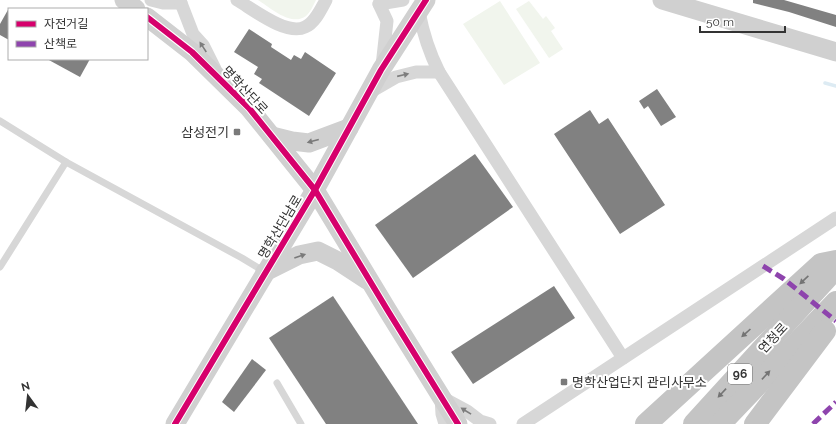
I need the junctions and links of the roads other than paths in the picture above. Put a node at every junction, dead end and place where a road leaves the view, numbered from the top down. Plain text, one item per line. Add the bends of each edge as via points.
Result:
1 (124, 0) edge
2 (150, 0) edge
3 (237, 0) edge
4 (326, 0) edge
5 (403, 0) edge
6 (662, 0) edge
7 (182, 2) edge
8 (376, 2) edge
9 (423, 6) edge
10 (135, 8) edge
11 (148, 18) edge
12 (836, 52) edge
13 (381, 70) junction
14 (439, 72) junction
15 (222, 81) junction
16 (369, 93) junction
17 (0, 121) edge
18 (349, 128) junction
19 (272, 136) junction
20 (66, 162) junction
21 (316, 190) junction
22 (836, 218) edge
23 (836, 260) edge
24 (0, 267) edge
25 (836, 268) edge
26 (265, 272) junction
27 (370, 281) junction
28 (836, 302) edge
29 (836, 318) edge
30 (796, 327) junction
31 (623, 358) junction
32 (277, 384) dead end
33 (441, 397) junction
34 (176, 424) edge
35 (301, 424) edge
36 (445, 424) edge
37 (458, 424) edge
38 (490, 424) edge
39 (523, 424) edge
40 (646, 424) edge
41 (694, 424) edge
42 (720, 424) edge
43 (755, 424) edge

1 - 10 street
2 - 7 street via 163,3
3 - 4 street via 283,27 296,30 307,27
5 - 8 street
6 - 12 street
15 -> 7 street via 203,45 193,34
8 - 13 street via 387,21
9 - 13 street, 명학산단남로
9 - 14 street via 423,30
11 - 15 street, 명학산단로 via 192,52
13 - 16 street, 명학산단남로
16 -> 14 street via 396,77 416,72
14 - 31 street
15 - 19 street, 명학산단로
16 - 18 street, 명학산단남로
17 - 20 lane
18 -> 19 street via 309,143
18 - 21 street, 명학산단남로
19 - 21 street, 명학산단로
20 - 24 lane
20 - 26 lane
21 - 26 street, 명학산단남로
21 - 27 street, 명학산단로
22 - 31 street
23 -> 30 highway via 821,264
25 - 30 highway, 연청로 / 96
26 -> 27 street via 299,255 318,251
26 - 34 street, 명학산단남로
27 - 33 street, 명학산단로
28 - 30 highway, 연청로 / 96
29 - 30 highway
30 -> 40 highway
30 -> 41 highway, 연청로 / 96
42 -> 30 highway, 연청로 / 96
30 - 43 highway
31 - 39 street
32 - 35 lane
33 - 36 street
33 - 37 street, 명학산단로
38 -> 33 street via 480,421

